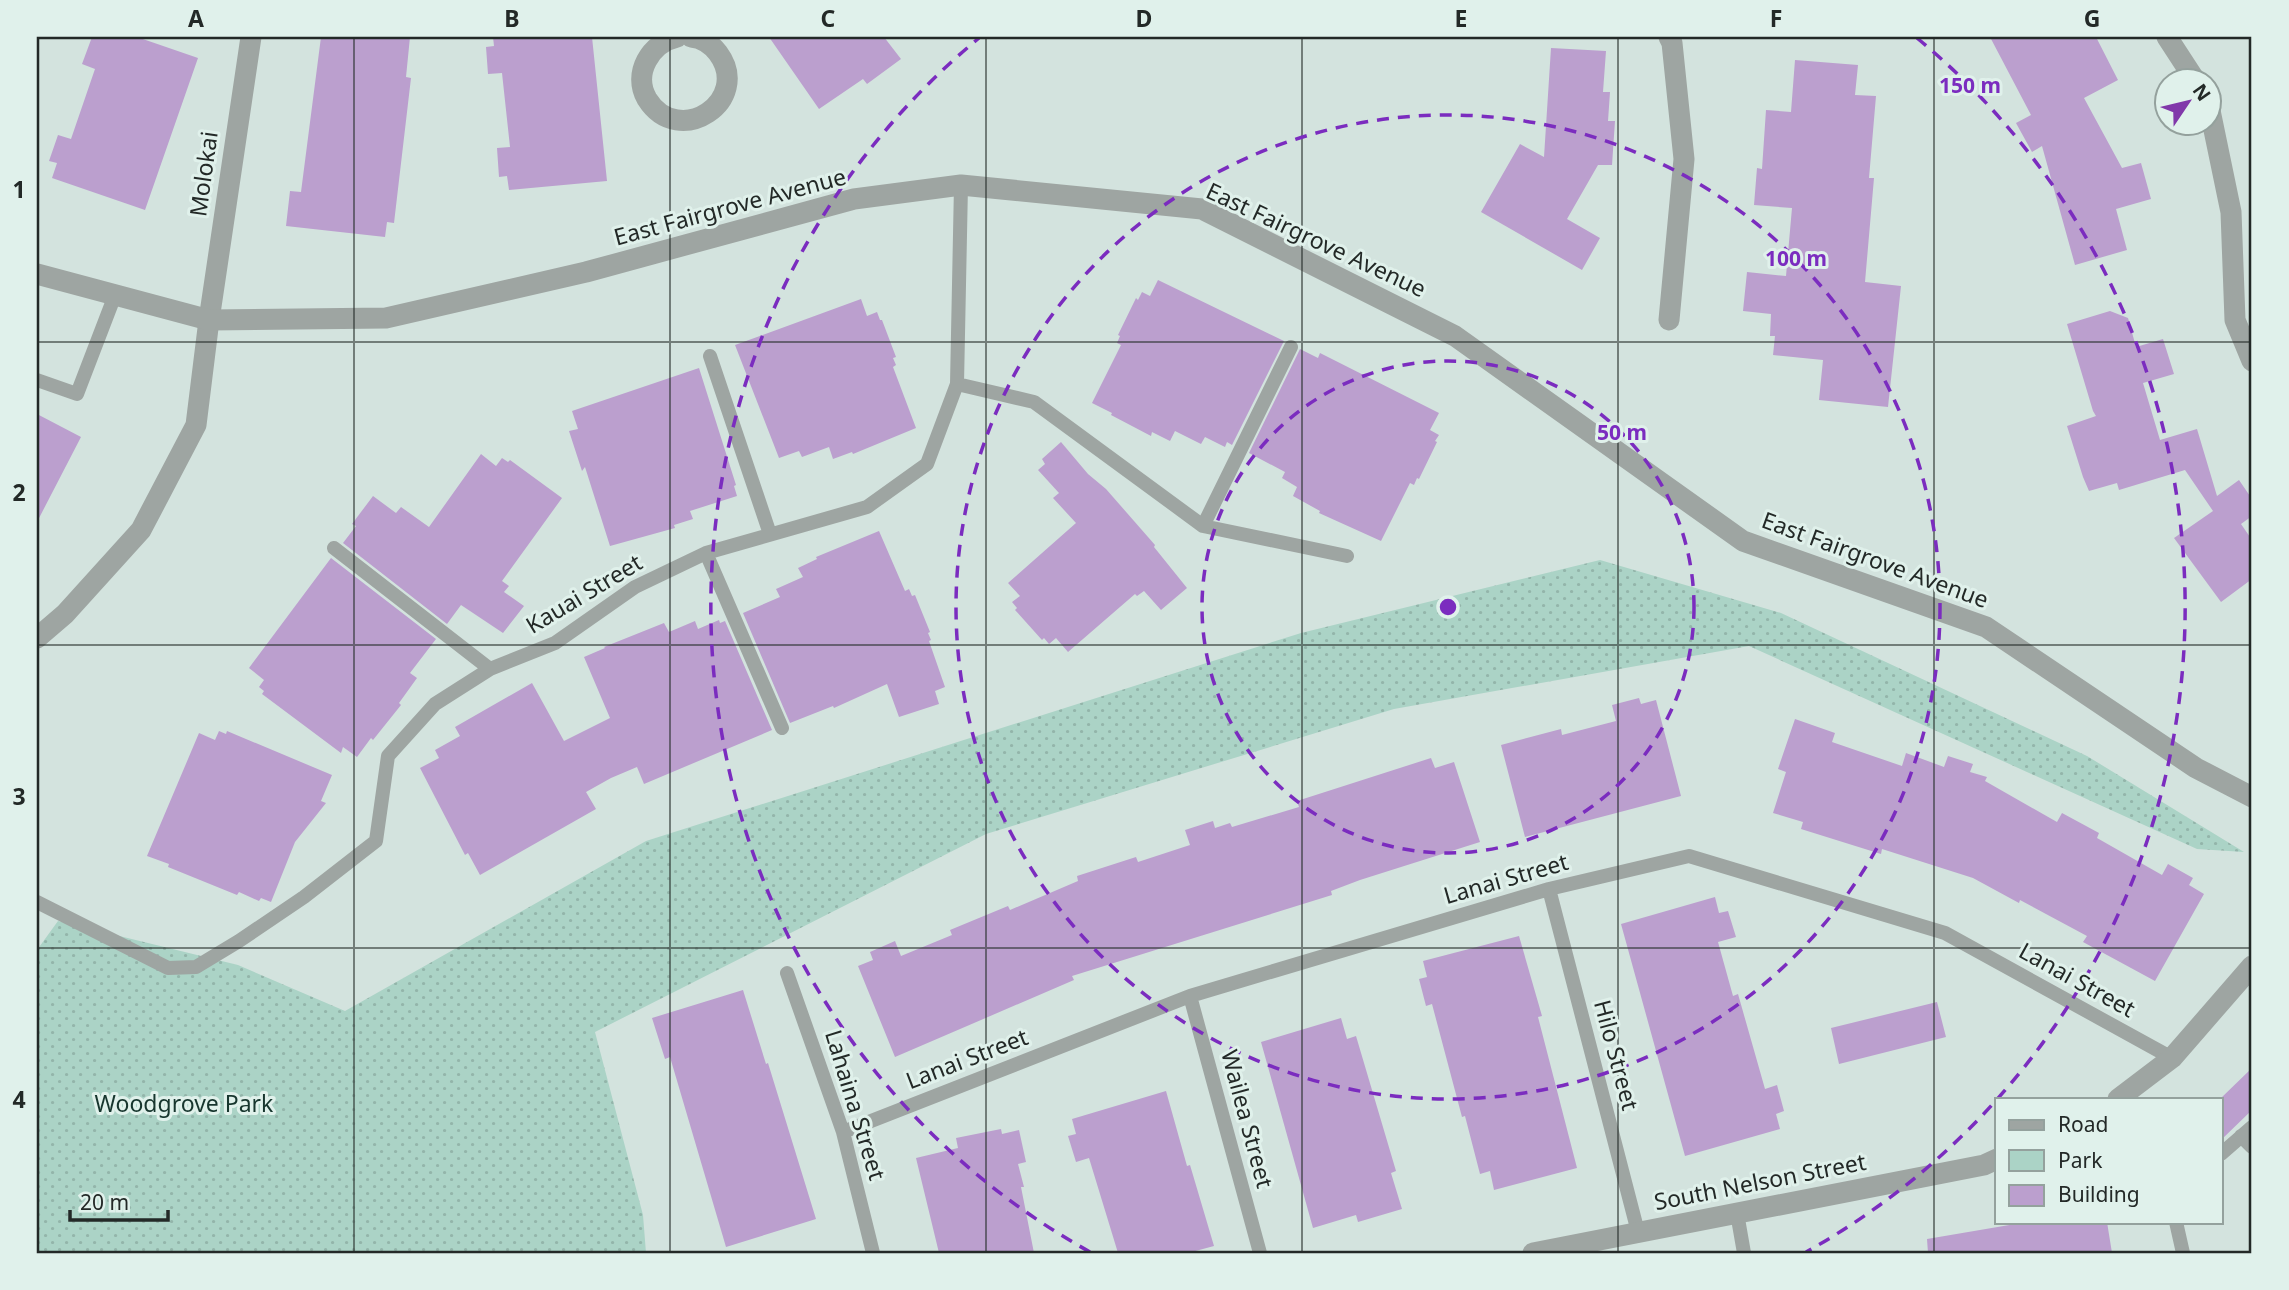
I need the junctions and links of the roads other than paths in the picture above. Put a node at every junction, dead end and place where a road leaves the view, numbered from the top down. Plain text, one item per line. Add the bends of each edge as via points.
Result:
1 (251, 37) edge
2 (691, 37) edge
3 (2167, 37) edge
4 (669, 38) edge
5 (1677, 39) edge
6 (2186, 66) edge
7 (2215, 136) edge
8 (961, 185) junction
9 (37, 274) edge
10 (116, 295) junction
11 (209, 320) junction
12 (1669, 320) dead end
13 (1291, 347) dead end
14 (710, 356) dead end
15 (2252, 361) edge
16 (37, 380) edge
17 (957, 384) junction
18 (1203, 526) junction
19 (771, 534) junction
20 (334, 548) dead end
21 (706, 553) junction
22 (1348, 556) dead end
23 (37, 638) edge
24 (490, 669) junction
25 (782, 728) dead end
26 (2252, 797) edge
27 (1549, 890) junction
28 (37, 902) edge
29 (2252, 966) edge
30 (787, 972) dead end
31 (1190, 996) junction
32 (2172, 1058) junction
33 (2120, 1098) edge
34 (843, 1132) junction
35 (2247, 1132) edge
36 (2252, 1147) edge
37 (2222, 1153) edge
38 (1995, 1160) edge
39 (1737, 1213) junction
40 (2176, 1224) edge
41 (1638, 1232) junction
42 (873, 1253) edge
43 (1260, 1253) edge
44 (1533, 1253) edge
45 (1744, 1253) edge
46 (2183, 1253) edge

1 - 11 street, Molokai
2 - 4 street via 713,46 723,59 727,76 717,106 704,117 687,121 657,110 646,97 642,80 652,50
3 - 6 street
5 - 12 street via 1684,159
7 - 15 street via 2231,212 2235,320
8 - 11 street, East Fairgrove Avenue via 854,200 586,272 386,318
8 - 17 lane, Kauai Street
8 - 26 street, East Fairgrove Avenue via 1202,209 1455,336 1743,541 1986,627 2196,768
9 - 10 street, East Fairgrove Avenue
10 - 11 street, East Fairgrove Avenue
10 - 16 lane via 77,394
11 - 23 street, Molokai via 197,425 141,530 65,614
13 - 18 lane
14 - 19 lane
17 - 18 lane via 1034,402
17 - 19 lane, Kauai Street via 927,464 867,507
18 - 22 lane
19 - 21 lane, Kauai Street
20 - 24 lane
21 - 24 lane, Kauai Street via 635,587 555,643
21 - 25 lane
24 - 28 lane, Kauai Street via 435,704 388,756 376,841 304,897 196,967 168,968
27 - 31 lane, Lanai Street
27 - 32 lane, Lanai Street via 1689,856 1945,933
27 - 41 lane, Hilo Street
29 - 32 street
30 - 34 lane, Lahaina Street
31 - 34 lane, Lanai Street
31 - 43 lane, Wailea Street
32 - 33 street
34 - 42 lane, Lahaina Street
35 - 36 lane
35 - 37 lane
38 - 39 street, South Nelson Street
39 - 41 street, South Nelson Street
39 - 45 lane
40 - 46 lane
41 - 44 street, South Nelson Street

